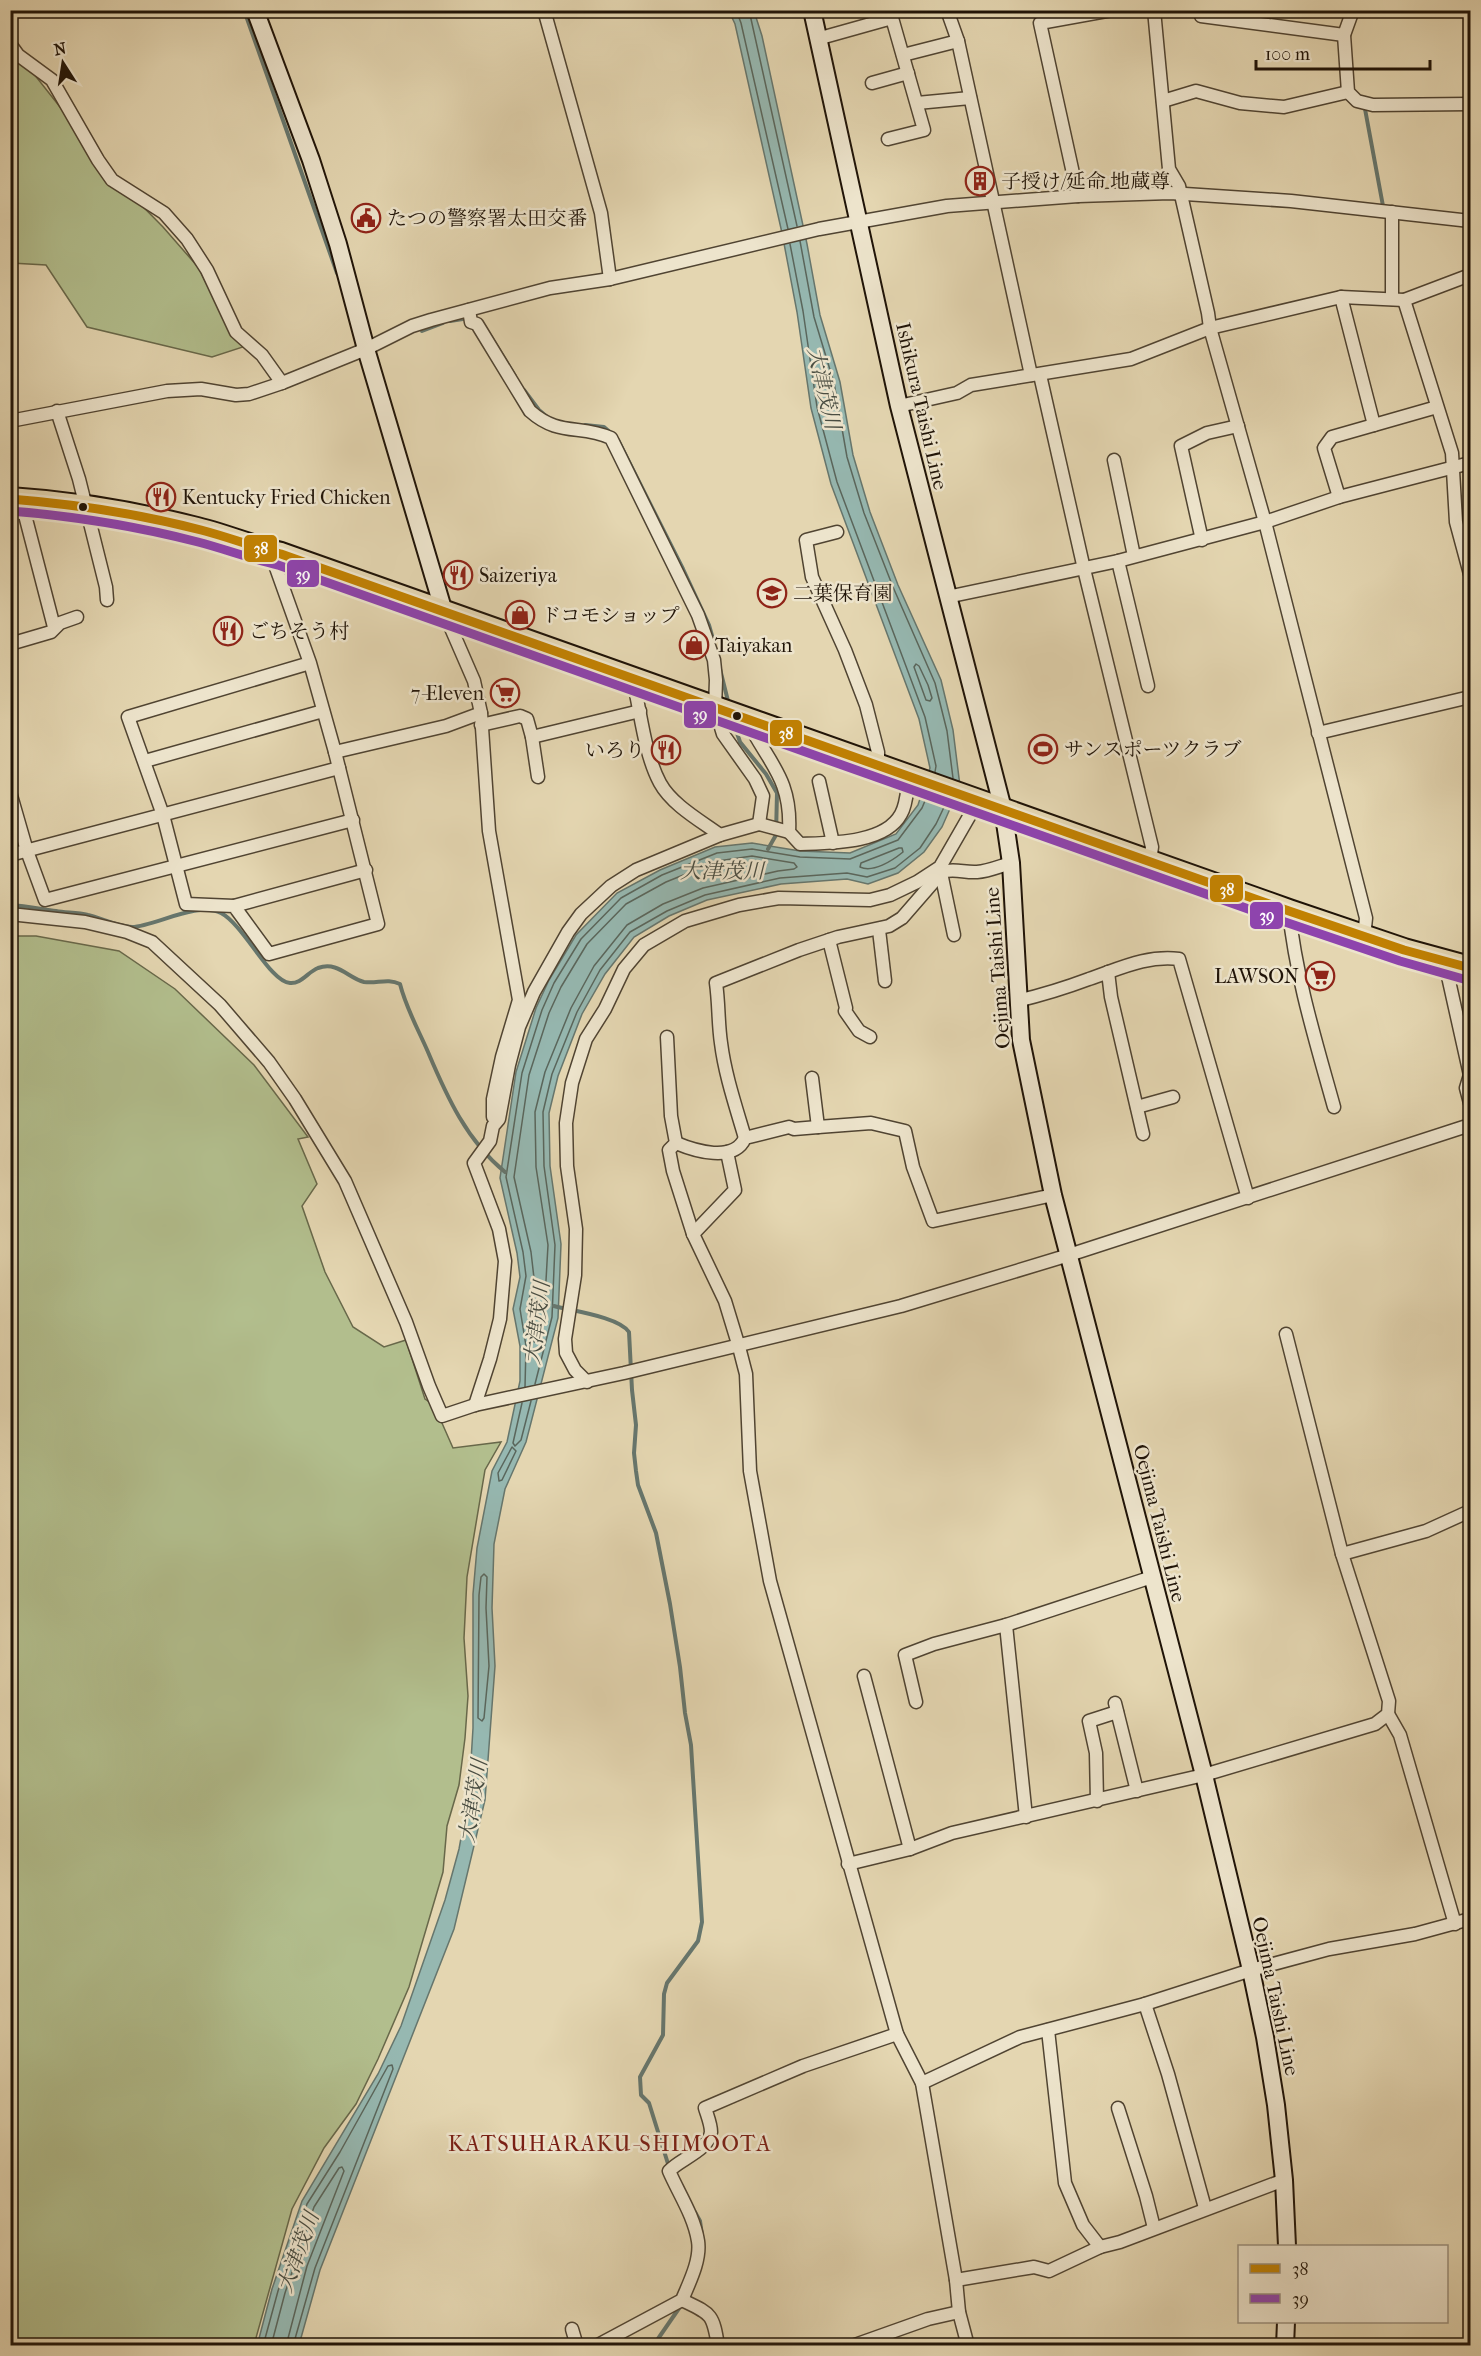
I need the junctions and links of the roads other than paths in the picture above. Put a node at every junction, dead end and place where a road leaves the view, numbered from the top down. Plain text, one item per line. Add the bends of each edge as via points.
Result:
1 (255, 10) edge
2 (544, 10) edge
3 (812, 10) edge
4 (948, 10) edge
5 (1112, 10) edge
6 (1154, 10) edge
7 (1353, 10) edge
8 (1201, 16) dead end
9 (1344, 35) junction
10 (817, 39) junction
11 (958, 41) junction
12 (10, 44) edge
13 (903, 55) junction
14 (908, 73) junction
15 (872, 83) dead end
16 (1348, 92) junction
17 (970, 98) junction
18 (1163, 101) junction
19 (917, 103) junction
20 (1470, 104) edge
21 (888, 139) dead end
22 (1175, 194) junction
23 (1078, 196) junction
24 (995, 202) junction
25 (1392, 212) junction
26 (1470, 221) edge
27 (858, 222) junction
28 (1470, 275) edge
29 (610, 279) junction
30 (1341, 297) junction
31 (1398, 300) junction
32 (470, 316) junction
33 (1210, 328) junction
34 (366, 349) junction
35 (1036, 375) junction
36 (282, 383) junction
37 (899, 406) junction
38 (1437, 407) junction
39 (57, 411) junction
40 (10, 421) edge
41 (1374, 425) junction
42 (1238, 426) junction
43 (1114, 460) dead end
44 (1470, 463) edge
45 (1451, 466) junction
46 (1339, 497) junction
47 (17, 499) edge
48 (86, 506) junction
49 (1265, 522) junction
50 (837, 532) dead end
51 (1202, 540) junction
52 (270, 552) junction
53 (1134, 556) junction
54 (1118, 561) junction
55 (1084, 569) junction
56 (1470, 574) edge
57 (947, 597) junction
58 (107, 600) dead end
59 (444, 612) junction
60 (77, 617) dead end
61 (54, 627) junction
62 (10, 644) edge
63 (310, 663) junction
64 (633, 680) junction
65 (1148, 686) dead end
66 (1470, 697) edge
67 (715, 708) junction
68 (324, 711) junction
69 (640, 711) junction
70 (747, 718) junction
71 (481, 719) junction
72 (1318, 733) junction
73 (532, 737) junction
74 (335, 752) junction
75 (145, 761) junction
76 (878, 767) junction
77 (339, 768) junction
78 (538, 777) dead end
79 (913, 779) junction
80 (819, 781) dead end
81 (10, 792) edge
82 (975, 800) junction
83 (1004, 809) junction
84 (163, 815) junction
85 (353, 820) junction
86 (759, 824) junction
87 (789, 832) junction
88 (720, 835) junction
89 (833, 843) junction
90 (27, 851) junction
91 (10, 855) edge
92 (1150, 861) junction
93 (1011, 863) junction
94 (177, 865) junction
95 (941, 869) junction
96 (366, 870) junction
97 (45, 900) junction
98 (234, 906) junction
99 (1289, 911) junction
100 (10, 914) edge
101 (40, 916) junction
102 (879, 930) junction
103 (954, 935) dead end
104 (1364, 937) junction
105 (829, 940) junction
106 (1445, 963) junction
107 (1470, 968) edge
108 (1108, 972) junction
109 (885, 981) dead end
110 (1017, 1000) junction
111 (667, 1037) dead end
112 (870, 1037) dead end
113 (812, 1078) dead end
114 (1173, 1098) dead end
115 (1470, 1103) edge
116 (1137, 1107) junction
117 (1334, 1107) dead end
118 (1470, 1125) edge
119 (493, 1126) junction
120 (818, 1127) junction
121 (1143, 1134) dead end
122 (745, 1138) junction
123 (676, 1143) junction
124 (727, 1152) junction
125 (1053, 1195) junction
126 (1248, 1198) junction
127 (693, 1234) junction
128 (1069, 1256) junction
129 (1286, 1334) dead end
130 (739, 1347) junction
131 (587, 1382) junction
132 (475, 1405) junction
133 (1470, 1511) edge
134 (1342, 1554) junction
135 (1152, 1577) junction
136 (1006, 1625) junction
137 (864, 1676) dead end
138 (916, 1702) dead end
139 (1388, 1714) junction
140 (1204, 1775) junction
141 (1137, 1791) junction
142 (1097, 1801) junction
143 (1026, 1818) junction
144 (910, 1849) junction
145 (848, 1864) junction
146 (1470, 1918) edge
147 (1455, 1924) junction
148 (1251, 1970) junction
149 (1145, 2004) junction
150 (1048, 2030) junction
151 (897, 2034) junction
152 (922, 2083) junction
153 (1118, 2108) dead end
154 (1284, 2180) junction
155 (1205, 2208) junction
156 (1154, 2228) junction
157 (1287, 2245) edge
158 (1100, 2247) junction
159 (956, 2280) junction
160 (686, 2302) junction
161 (959, 2312) junction
162 (1286, 2323) edge
163 (572, 2330) dead end
164 (577, 2346) edge
165 (596, 2346) edge
166 (718, 2346) edge
167 (852, 2346) edge
168 (968, 2346) edge
169 (1285, 2346) edge

1 - 34 main road via 332,223
2 - 29 street via 601,213
3 - 10 main road, Ishikura Taishi Line
4 - 11 street
5 - 23 street via 1040,23
6 - 18 street
7 - 9 street
8 - 9 street
9 - 16 street
10 - 13 street via 892,18
10 - 27 main road, Ishikura Taishi Line
11 - 13 street
11 - 17 street
12 - 36 street via 18,55 52,80 112,180 164,213 187,239 207,270 236,332 262,356
13 - 14 street
14 - 15 street
14 - 19 street
16 - 18 street via 1284,107 1240,103 1196,91
16 - 20 street via 1357,101 1373,105
17 - 19 street
17 - 24 street
18 - 22 street via 1168,169 1179,186
19 - 21 street via 924,130
22 - 23 street
22 - 25 street
22 - 33 street
23 - 24 street
24 - 27 street
24 - 35 street
25 - 26 street
25 - 31 street
27 - 29 street
27 - 37 main road, Ishikura Taishi Line
28 - 31 street
29 - 32 street via 550,288
30 - 31 street
30 - 33 street
30 - 41 street
31 - 38 street
32 - 34 street via 412,326
32 - 67 street via 530,411 542,422 611,438 698,615 714,660
33 - 35 street via 1131,359
33 - 42 street
34 - 36 street
34 - 59 main road
35 - 37 street via 971,385 957,393
35 - 55 street
36 - 39 street via 249,394 201,389 167,391
37 - 57 main road, Ishikura Taishi Line
38 - 41 street
38 - 45 street via 1452,453
39 - 40 street
39 - 48 street
41 - 46 street via 1332,437 1324,448
42 - 49 street
42 - 51 street via 1207,433 1181,446
43 - 53 street
44 - 45 street
45 - 46 street
45 - 56 street via 1456,522
46 - 49 street
47 - 48 highway
47 - 61 street via 26,519
48 - 52 highway via 194,528
48 - 58 street
49 - 51 street
49 - 72 street
50 - 76 street via 806,540 812,577 866,705
51 - 53 street
52 - 59 highway
52 - 63 street
53 - 54 street
54 - 55 street
54 - 65 street
55 - 57 street
55 - 92 street via 1152,847
57 - 83 main road, Ishikura Taishi Line
59 - 64 highway
59 - 71 street via 474,681
60 - 61 street
61 - 62 street via 51,632
63 - 68 street
63 - 75 street via 128,717
64 - 67 highway
64 - 69 street
66 - 72 street
67 - 70 highway
67 - 86 street via 723,734 763,796
68 - 74 street
68 - 75 street
69 - 73 street
69 - 88 street via 661,785 677,803
70 - 76 highway
70 - 87 street via 786,790
71 - 73 street via 520,716 527,719
71 - 74 street
71 - 119 street via 489,831 519,1000 493,1099
72 - 104 street via 1366,918
73 - 78 street
74 - 77 street
75 - 84 street
76 - 79 highway
77 - 84 street
77 - 85 street
79 - 82 highway
79 - 89 street via 896,823 867,838
80 - 89 street
81 - 90 street
82 - 83 highway
82 - 95 street
83 - 92 highway
83 - 93 main road, Oejima Taishi Line
84 - 90 street
84 - 94 street
85 - 94 street
85 - 96 street
86 - 87 street
86 - 88 street
87 - 89 street via 800,844
88 - 119 street via 636,870 611,886 581,914 530,1000 509,1065 499,1119
90 - 91 street
90 - 97 street
92 - 99 highway
93 - 95 street via 974,872
93 - 110 main road, Oejima Taishi Line
94 - 97 street
94 - 98 street via 186,904
95 - 102 street via 902,918
95 - 103 street
95 - 131 street via 890,895 870,900 779,898 685,921 644,945 624,969 586,1040 572,1083 566,1123 567,1166 576,1229 566,1353
96 - 98 street
96 - 98 street via 378,924 269,954
97 - 101 street
99 - 104 highway
99 - 117 street via 1292,946
100 - 101 street
101 - 132 street via 85,922 152,942 219,1005 295,1099 345,1181 442,1416
102 - 105 street
102 - 109 street
104 - 106 highway
105 - 112 street via 845,1011 859,1031
105 - 122 street via 716,984 721,1043
106 - 107 highway
106 - 115 street via 1470,1075 1466,1088
108 - 110 street via 1050,993
108 - 116 street
108 - 126 street via 1143,959 1179,959
110 - 125 main road, Oejima Taishi Line via 1021,1040
111 - 123 street
113 - 120 street
114 - 116 street
116 - 121 street
118 - 126 street
119 - 132 street via 490,1142 474,1164 499,1229 505,1261 500,1319
120 - 122 street via 789,1127
120 - 125 street via 871,1123 905,1131 913,1167 933,1221
122 - 124 street
123 - 124 street via 694,1151
123 - 127 street via 669,1150
124 - 127 street via 735,1190
125 - 128 main road, Oejima Taishi Line
126 - 128 street
127 - 130 street via 725,1301
128 - 130 street via 901,1306
128 - 135 main road, Oejima Taishi Line
129 - 134 street
130 - 131 street
130 - 145 street via 746,1374 750,1471 766,1559
131 - 132 street
133 - 134 street via 1426,1531
134 - 139 street via 1389,1701
135 - 136 street
135 - 140 main road, Oejima Taishi Line
136 - 138 street via 905,1655
136 - 143 street
137 - 144 street
139 - 140 street via 1375,1724
139 - 147 street via 1400,1735
140 - 141 street
140 - 148 main road, Oejima Taishi Line
141 - 142 street
141 - 142 street via 1116,1708 1089,1721 1096,1754
142 - 143 street
143 - 144 street via 952,1833
144 - 145 street
145 - 151 street
146 - 147 street
147 - 148 street via 1329,1948
148 - 149 street
148 - 154 main road, Oejima Taishi Line via 1276,2105
149 - 150 street
149 - 155 street
150 - 152 street via 1020,2037
150 - 158 street via 1065,2183 1083,2225
151 - 152 street
151 - 160 street via 803,2066 705,2108 711,2130 709,2139 672,2168 698,2243
152 - 159 street
153 - 156 street
154 - 155 street
154 - 157 main road, Oejima Taishi Line
155 - 156 street
156 - 158 street
158 - 159 street via 1049,2271 1034,2267
159 - 161 street
160 - 165 street
160 - 166 street via 709,2314
161 - 167 street via 927,2319
161 - 168 street
162 - 169 main road
163 - 164 street

